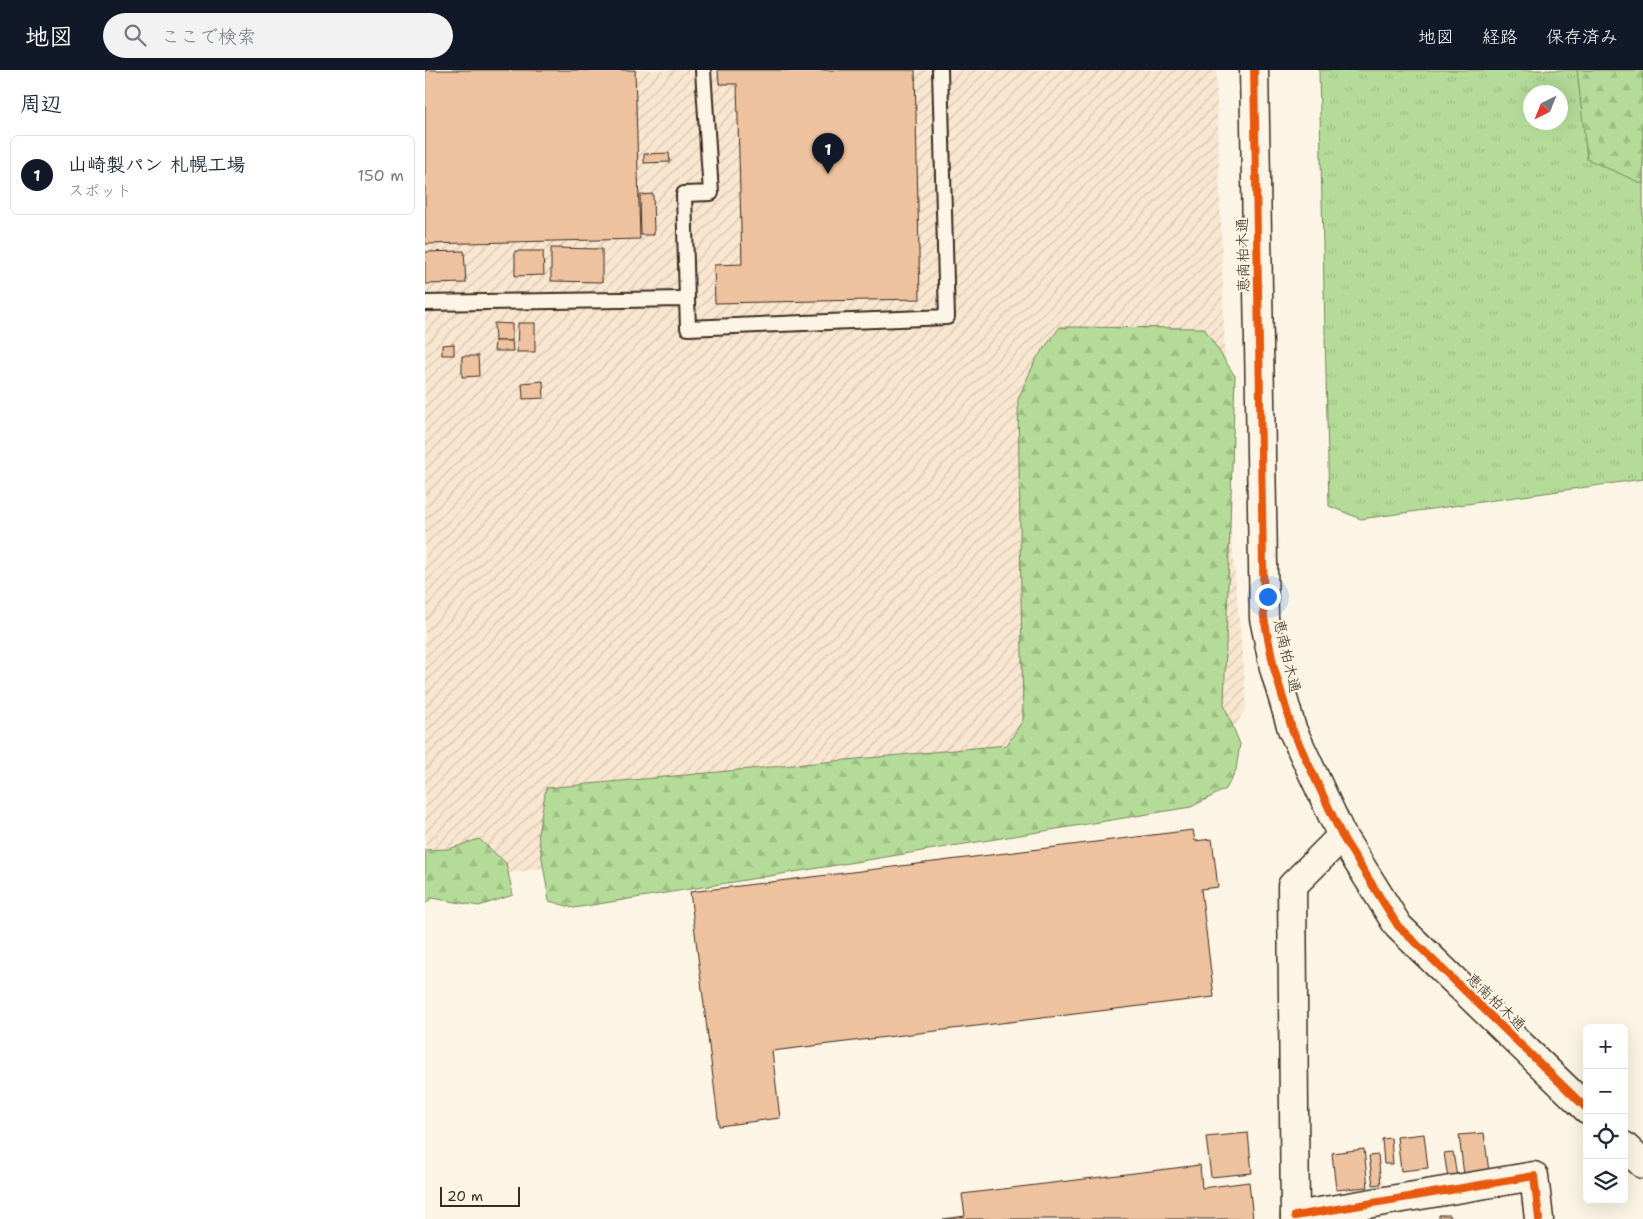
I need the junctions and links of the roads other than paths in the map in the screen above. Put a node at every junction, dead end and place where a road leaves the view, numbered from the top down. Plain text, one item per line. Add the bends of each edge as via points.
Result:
1 (703, 70) edge
2 (940, 70) edge
3 (1253, 70) edge
4 (687, 299) junction
5 (425, 303) edge
6 (1342, 836) junction
7 (1583, 1105) edge
8 (1628, 1150) edge
9 (1643, 1164) edge
10 (1295, 1218) edge
11 (1539, 1219) edge

1 - 4 lane via 711,192 684,194
2 - 4 lane via 947,317 688,328
3 - 6 street, 恵南柏木通 via 1264,618 1274,668 1292,729
4 - 5 lane
6 - 7 street, 恵南柏木通 via 1398,926
6 - 10 street via 1292,886
8 - 9 street
10 - 11 street via 1534,1176

